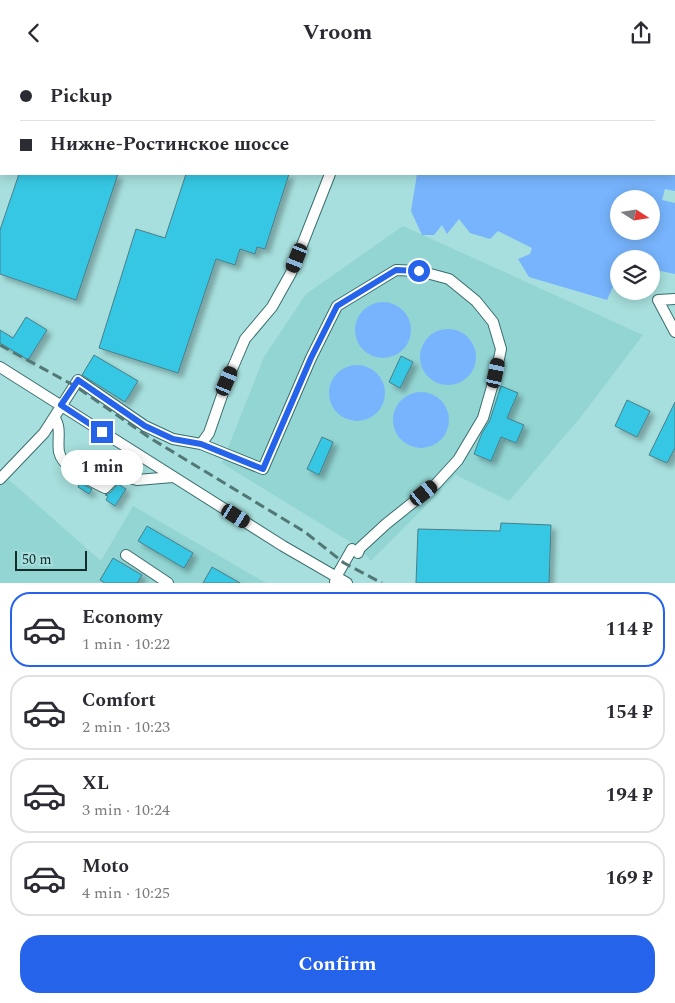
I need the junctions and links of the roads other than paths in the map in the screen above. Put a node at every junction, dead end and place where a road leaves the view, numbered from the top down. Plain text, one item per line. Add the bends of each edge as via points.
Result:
1 (330, 175) edge
2 (675, 299) edge
3 (675, 332) edge
4 (0, 367) edge
5 (61, 405) junction
6 (54, 417) junction
7 (201, 444) junction
8 (173, 477) junction
9 (0, 479) edge
10 (126, 555) dead end
11 (336, 580) edge
12 (168, 583) edge
13 (347, 583) edge

1 - 7 street via 291,273 272,307 245,339 209,433
2 - 3 street via 658,300
4 - 5 street
5 - 6 street
5 - 7 street via 78,380 145,426 173,439
5 - 8 street
6 - 8 street via 58,422 59,454 70,469 105,488 118,475 137,480
6 - 9 street via 44,433
7 - 11 street via 263,469 337,306 396,270 419,271 449,279 476,301 493,321 501,349 483,417 458,460 436,483 355,551
8 - 11 street
10 - 12 street
11 - 13 street

